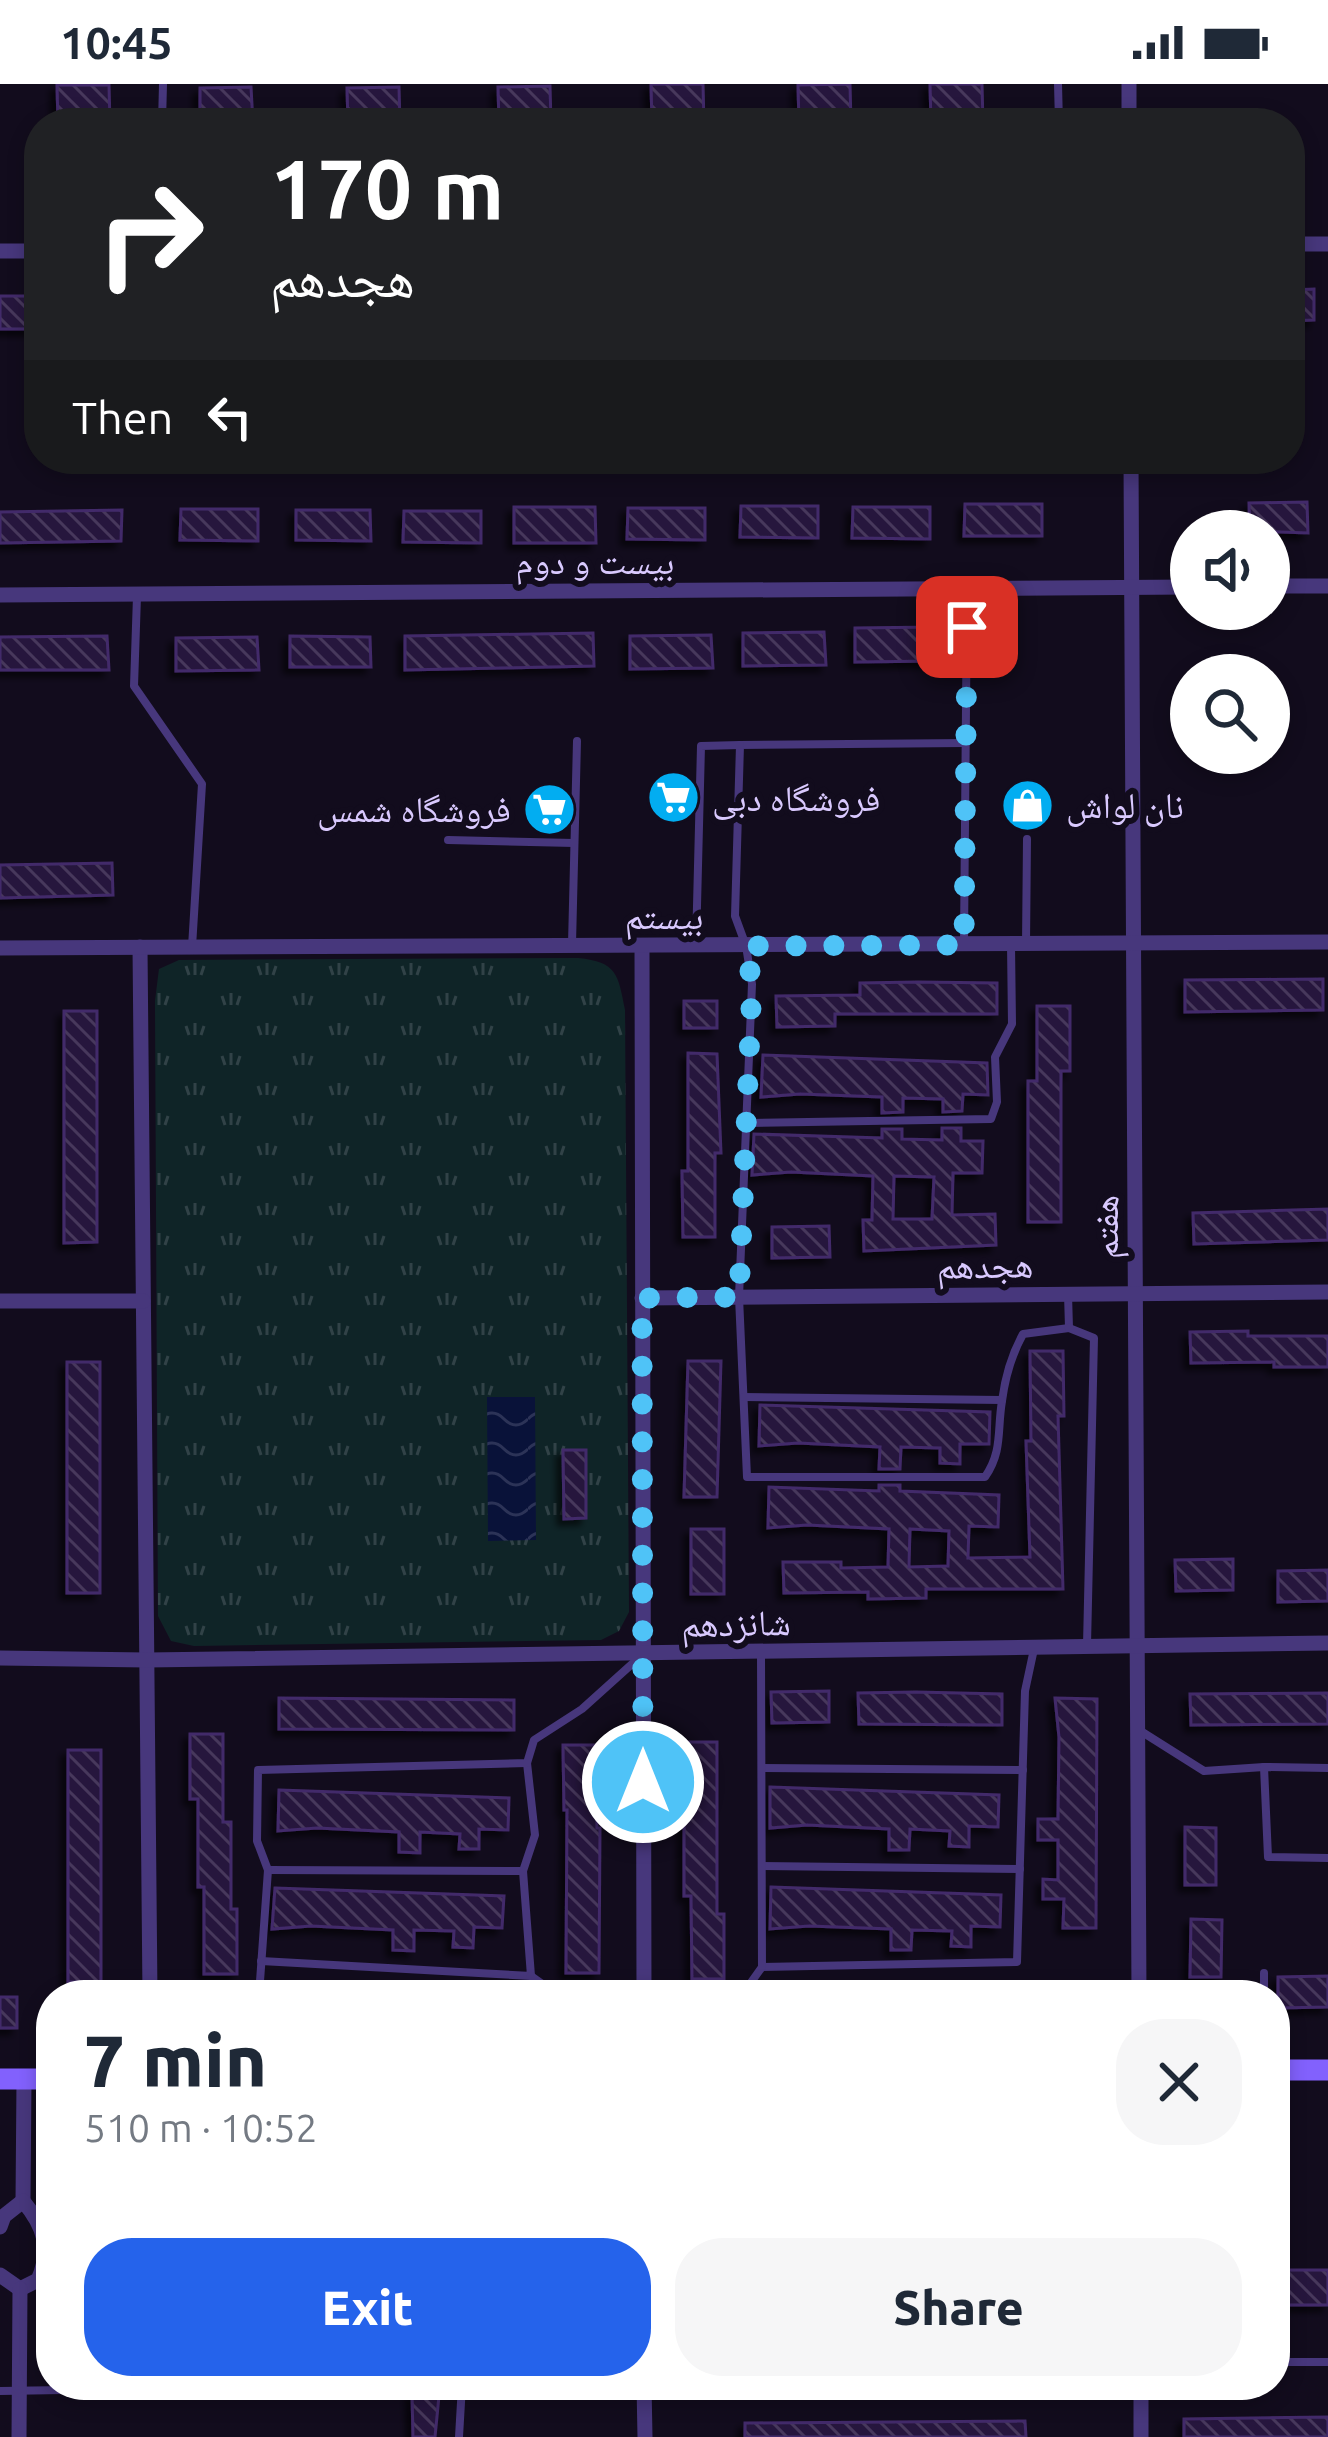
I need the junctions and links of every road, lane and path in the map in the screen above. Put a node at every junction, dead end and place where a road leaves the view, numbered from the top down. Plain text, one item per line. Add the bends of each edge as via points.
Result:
1 (1131, 474) edge
2 (1290, 586) edge
3 (1328, 586) edge
4 (1170, 587) edge
5 (1131, 588) junction
6 (967, 589) junction
7 (136, 594) junction
8 (0, 595) edge
9 (577, 741) dead end
10 (966, 743) junction
11 (740, 745) junction
12 (1027, 839) dead end
13 (448, 840) dead end
14 (574, 843) junction
15 (1328, 942) edge
16 (1019, 944) junction
17 (1134, 944) junction
18 (964, 945) junction
19 (642, 946) junction
20 (696, 946) junction
21 (746, 946) junction
22 (140, 947) junction
23 (192, 947) junction
24 (572, 947) junction
25 (0, 948) edge
26 (746, 1124) junction
27 (1328, 1292) edge
28 (1135, 1293) junction
29 (1068, 1294) junction
30 (739, 1297) junction
31 (642, 1298) junction
32 (0, 1301) edge
33 (143, 1301) junction
34 (1069, 1328) junction
35 (744, 1397) junction
36 (1002, 1400) junction
37 (1328, 1643) edge
38 (1137, 1646) junction
39 (1087, 1647) junction
40 (1034, 1648) junction
41 (760, 1652) junction
42 (643, 1654) junction
43 (0, 1658) edge
44 (147, 1660) junction
45 (1138, 1729) junction
46 (527, 1763) junction
47 (1264, 1767) junction
48 (763, 1768) junction
49 (1328, 1768) edge
50 (1023, 1770) junction
51 (1328, 1858) edge
52 (762, 1866) junction
53 (1020, 1869) junction
54 (268, 1870) junction
55 (523, 1871) junction
56 (261, 1961) junction
57 (762, 1967) junction
58 (1264, 1973) dead end
59 (531, 1976) junction
60 (150, 1980) edge
61 (260, 1980) edge
62 (537, 1980) edge
63 (644, 1980) edge
64 (753, 1980) edge
65 (1139, 1980) edge
66 (1264, 1980) edge
67 (1290, 2070) edge
68 (1328, 2070) edge
69 (0, 2079) edge
70 (24, 2079) junction
71 (36, 2079) edge
72 (23, 2201) junction
73 (36, 2216) edge
74 (0, 2227) edge
75 (36, 2280) edge
76 (6, 2282) edge
77 (1290, 2362) edge
78 (1328, 2362) edge
79 (0, 2391) edge
80 (20, 2392) junction
81 (36, 2392) edge
82 (461, 2400) edge
83 (644, 2400) edge
84 (1141, 2400) edge
85 (19, 2437) edge
86 (459, 2437) edge
87 (645, 2437) edge
88 (1141, 2437) edge

1 - 5 street, هفتم
2 - 3 street
4 - 5 street, بیست و دوم
5 - 6 street, بیست و دوم
5 - 17 street, هفتم
6 - 7 street, بیست و دوم
6 - 10 lane
7 - 8 street, بیست و دوم
7 - 23 lane via 134,686 202,784
9 - 14 lane
10 - 11 lane
10 - 18 lane
11 - 20 lane via 701,746
11 - 21 lane via 734,916
12 - 16 lane
13 - 14 lane
14 - 24 lane
15 - 17 street, بیستم
16 - 17 street, بیستم
16 - 18 street, بیستم
16 - 26 lane via 991,1119
17 - 28 street, هفتم
18 - 21 street, بیستم
19 - 20 street, بیستم
19 - 24 street, بیستم
19 - 31 street
20 - 21 street, بیستم
21 - 26 lane
22 - 23 street, بیستم
22 - 25 street, بیستم
22 - 33 street
23 - 24 street, بیستم
26 - 30 lane
27 - 28 street, هجدهم
28 - 29 street, هجدهم
28 - 38 street, هفتم
29 - 30 street, هجدهم
29 - 34 lane
30 - 31 street, هجدهم
30 - 35 lane
31 - 42 street
32 - 33 street
33 - 44 street
34 - 36 lane via 1023,1334
34 - 39 lane via 1094,1338
35 - 36 lane
35 - 36 lane via 747,1478 985,1477 997,1460
37 - 38 street, شانزدهم
38 - 39 street, شانزدهم
38 - 45 street, هفتم
39 - 40 street, شانزدهم
40 - 41 street, شانزدهم
40 - 50 lane
41 - 42 street, شانزدهم
41 - 48 lane
42 - 44 street, شانزدهم
42 - 46 lane via 534,1740
42 - 63 street
43 - 44 street, شانزدهم
44 - 60 street
45 - 47 lane via 1204,1772
45 - 65 street, هفتم
46 - 54 lane via 257,1770 257,1841
46 - 55 lane via 535,1835
47 - 49 lane
47 - 51 lane via 1268,1857
48 - 50 lane
48 - 52 lane
50 - 53 lane
52 - 53 lane
52 - 57 lane
53 - 57 lane via 1017,1962
54 - 55 lane
54 - 56 lane
55 - 59 lane
56 - 59 lane
56 - 61 lane
57 - 64 lane
58 - 66 lane
59 - 62 lane
67 - 68 main road
69 - 70 main road
70 - 71 main road
70 - 72 street
72 - 73 street
72 - 74 street
75 - 76 street
76 - 80 street
77 - 78 lane
79 - 80 lane
80 - 81 lane
80 - 85 street
82 - 86 lane
83 - 87 street
84 - 88 street

